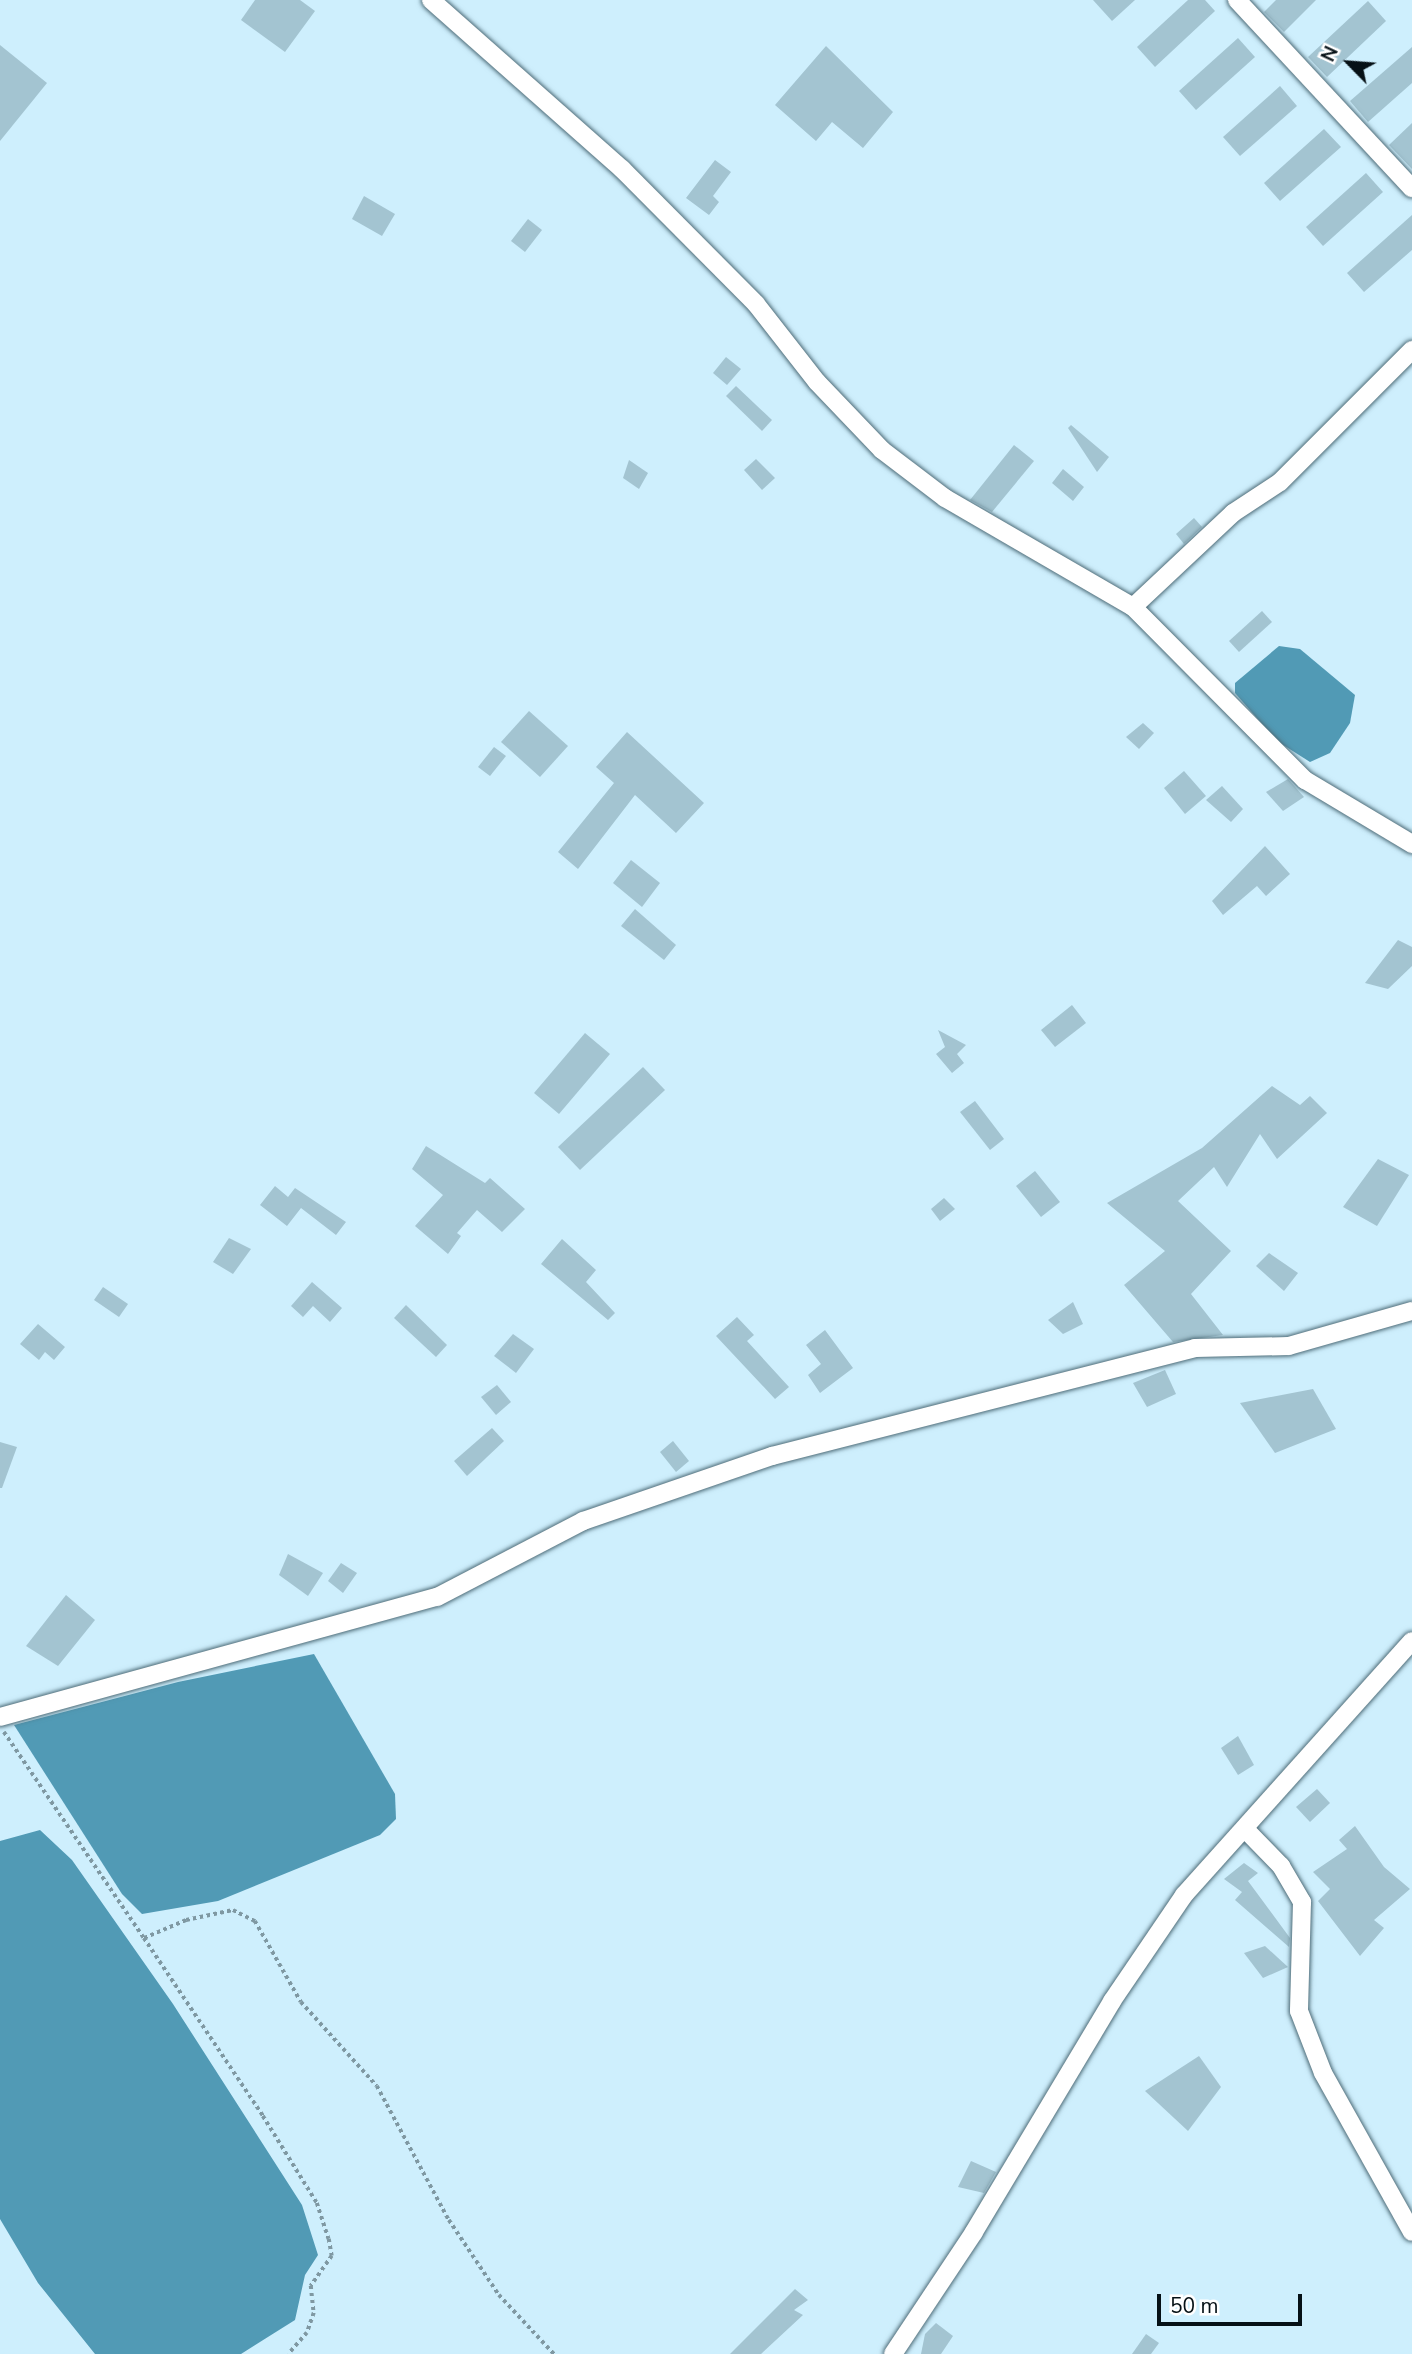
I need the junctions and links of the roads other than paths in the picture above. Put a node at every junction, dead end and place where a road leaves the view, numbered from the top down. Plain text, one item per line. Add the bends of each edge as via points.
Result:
1 (430, 0) edge
2 (1237, 0) edge
3 (1412, 188) edge
4 (1412, 351) edge
5 (1133, 607) junction
6 (1412, 844) edge
7 (1412, 1311) edge
8 (1412, 1641) edge
9 (0, 1717) edge
10 (1245, 1829) junction
11 (1412, 2232) edge
12 (893, 2354) edge

1 - 5 street via 622,169 756,304 817,382 882,450 944,498
2 - 3 street
4 - 5 street via 1280,482 1233,513
5 - 6 street via 1305,780
7 - 9 street via 1289,1346 1195,1348 772,1456 583,1521 437,1597
8 - 10 street
10 - 11 street via 1282,1866 1302,1902 1299,2011 1323,2074
10 - 12 street via 1184,1895 1112,2001 974,2232

